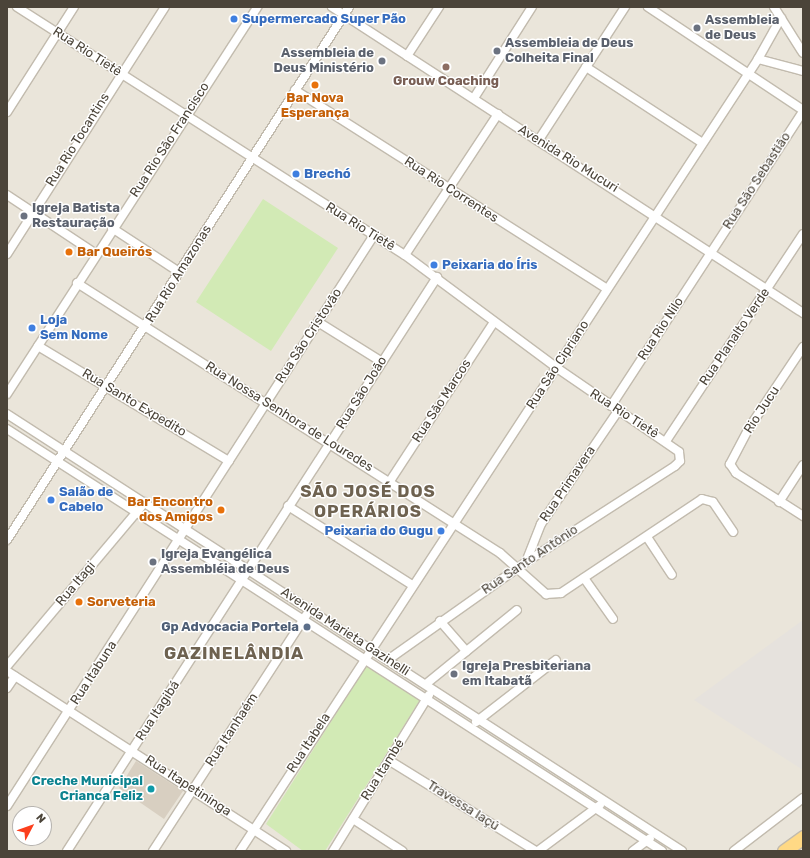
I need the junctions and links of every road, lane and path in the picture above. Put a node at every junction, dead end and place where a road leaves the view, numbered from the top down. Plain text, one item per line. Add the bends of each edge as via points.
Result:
1 (18, 7) edge
2 (74, 7) edge
3 (165, 7) edge
4 (257, 7) edge
5 (332, 7) edge
6 (349, 7) edge
7 (439, 7) edge
8 (532, 7) edge
9 (625, 7) edge
10 (648, 7) edge
11 (774, 7) edge
12 (344, 15) junction
13 (780, 18) junction
14 (58, 32) junction
15 (803, 53) edge
16 (407, 56) junction
17 (758, 59) junction
18 (586, 67) junction
19 (803, 71) edge
20 (749, 72) junction
21 (119, 73) junction
22 (295, 90) junction
23 (474, 98) junction
24 (803, 110) edge
25 (7, 112) edge
26 (498, 114) junction
27 (186, 117) junction
28 (538, 141) junction
29 (702, 142) junction
30 (251, 158) junction
31 (451, 190) junction
32 (7, 196) edge
33 (34, 212) junction
34 (655, 214) junction
35 (112, 228) junction
36 (803, 234) edge
37 (374, 235) junction
38 (710, 251) junction
39 (7, 254) edge
40 (96, 254) junction
41 (405, 255) junction
42 (179, 272) junction
43 (437, 277) junction
44 (77, 283) junction
45 (607, 289) junction
46 (767, 289) junction
47 (803, 313) edge
48 (318, 322) junction
49 (494, 322) junction
50 (146, 326) junction
51 (38, 346) junction
52 (803, 347) edge
53 (382, 362) junction
54 (556, 368) junction
55 (107, 388) junction
56 (7, 394) edge
57 (266, 402) junction
58 (614, 408) junction
59 (7, 414) edge
60 (7, 428) edge
61 (666, 441) junction
62 (330, 443) junction
63 (66, 452) junction
64 (229, 461) junction
65 (60, 463) junction
66 (803, 465) edge
67 (675, 466) joint
68 (390, 481) junction
69 (145, 502) junction
70 (779, 502) junction
71 (288, 506) junction
72 (137, 512) junction
73 (803, 516) edge
74 (454, 523) junction
75 (187, 530) junction
76 (733, 532) dead end
77 (647, 537) junction
78 (7, 540) edge
79 (181, 540) junction
80 (526, 562) junction
81 (518, 568) junction
82 (248, 570) junction
83 (672, 575) dead end
84 (584, 578) junction
85 (243, 579) junction
86 (412, 584) junction
87 (309, 609) junction
88 (517, 610) dead end
89 (304, 619) junction
90 (613, 620) dead end
91 (440, 621) junction
92 (371, 648) junction
93 (466, 651) junction
94 (365, 657) junction
95 (389, 659) junction
96 (556, 660) dead end
97 (7, 666) edge
98 (7, 671) edge
99 (15, 676) junction
100 (429, 686) junction
101 (7, 688) edge
102 (426, 699) junction
103 (70, 710) junction
104 (480, 719) junction
105 (471, 727) junction
106 (525, 749) junction
107 (133, 751) junction
108 (519, 757) junction
109 (390, 761) junction
110 (193, 790) junction
111 (803, 798) edge
112 (605, 800) junction
113 (7, 806) edge
114 (596, 808) junction
115 (353, 819) junction
116 (253, 829) junction
117 (655, 833) junction
118 (803, 837) edge
119 (646, 841) junction
120 (67, 851) edge
121 (153, 851) edge
122 (240, 851) edge
123 (286, 851) edge
124 (333, 851) edge
125 (402, 851) edge
126 (537, 851) edge
127 (633, 851) edge
128 (662, 851) edge
129 (682, 851) edge
130 (734, 851) edge
131 (784, 851) edge

1 - 14 street, Rua Rio Tietê
2 - 14 street
3 - 21 street, Rua Rio Tocantins
4 - 27 street, Rua Rio São Francisco
5 - 12 street, Avenida Rio Mucuri
6 - 12 street, Rua Rio Amazonas
7 - 16 street
8 - 23 street
9 - 18 street
10 - 20 street
11 - 13 street
12 - 16 street, Avenida Rio Mucuri
12 - 22 street, Rua Rio Amazonas
13 - 15 street
13 - 17 street, Rua São Cipriano
14 - 21 street, Rua Rio Tietê
14 - 25 street
16 - 23 street, Avenida Rio Mucuri
17 - 19 street
17 - 20 street, Rua São Cipriano
18 - 28 street
18 - 29 street
20 - 24 street
20 - 29 street, Rua São Cipriano
21 - 27 street, Rua Rio Tietê
21 - 33 street, Rua Rio Tocantins
22 - 30 street, Rua Rio Amazonas
22 - 31 street, Rua Rio Correntes
23 - 26 street, Avenida Rio Mucuri
24 - 38 street, Rua São Sebastião
26 - 28 street, Avenida Rio Mucuri
26 - 31 street
27 - 30 street, Rua Rio Tietê
27 - 35 street, Rua Rio São Francisco
28 - 34 street, Avenida Rio Mucuri
29 - 34 street, Rua São Cipriano
30 - 37 street, Rua Rio Tietê
30 - 42 street, Rua Rio Amazonas
31 - 41 street
31 - 45 street, Rua Rio Correntes
32 - 33 street
33 - 39 street, Rua Rio Tocantins
33 - 40 street
34 - 38 street, Avenida Rio Mucuri
34 - 45 street, Rua São Cipriano
35 - 40 street, Rua Rio São Francisco
35 - 42 street
36 - 46 street, Rua Planalto Verde
37 - 41 street, Rua Rio Tietê
37 - 48 street, Rua São Cristovão
38 - 46 street, Avenida Rio Mucuri
38 - 58 street, Rua Rio Nilo
40 - 44 street, Rua Rio São Francisco
41 - 43 street, Rua Rio Tietê
42 - 50 street, Rua Rio Amazonas
43 - 49 street, Rua Rio Tietê
43 - 53 street, Rua São João
44 - 50 street, Rua Nossa Senhora de Louredes
44 - 51 street, Rua Rio São Francisco
45 - 54 street, Rua São Cipriano
46 - 47 street, Avenida Rio Mucuri
46 - 61 street, Rua Planalto Verde
48 - 53 street
48 - 57 street, Rua São Cristovão
49 - 54 street, Rua Rio Tietê
49 - 68 street, Rua São Marcos
50 - 55 street, Rua Rio Amazonas
50 - 57 street, Rua Nossa Senhora de Louredes
51 - 55 street, Rua Santo Expedito
51 - 56 street, Rua Rio São Francisco
52 - 70 street, Rio Jucu via 731,458 736,473
53 - 62 street, Rua São João
54 - 58 street, Rua Rio Tietê
54 - 74 street, Rua São Cipriano
55 - 63 street, Rua Rio Amazonas
55 - 64 street, Rua Santo Expedito
57 - 62 street, Rua Nossa Senhora de Louredes
57 - 64 street, Rua São Cristovão
58 - 61 street, Rua Rio Tietê
58 - 80 street, Rua Primavera via 541,524
59 - 63 street, Avenida Marieta Gazinelli
60 - 65 street, Avenida Marieta Gazinelli
61 - 67 street, Rua Rio Tietê via 679,452 680,461
62 - 68 street, Rua Nossa Senhora de Louredes
62 - 71 street, Rua São João
63 - 65 street, Rua Rio Amazonas
63 - 69 street, Avenida Marieta Gazinelli
64 - 75 street, Rua São Cristovão
65 - 72 street, Avenida Marieta Gazinelli
65 - 78 street, Rua Rio Amazonas
66 - 70 street
67 - 80 street, Rua Santo Antônio
68 - 74 street, Rua Nossa Senhora de Louredes
69 - 72 street, Rua Itagi
69 - 75 street, Avenida Marieta Gazinelli
70 - 73 street
71 - 82 street, Rua São João
71 - 86 street
72 - 79 street, Avenida Marieta Gazinelli
72 - 97 street, Rua Itagi
74 - 81 street, Rua Nossa Senhora de Louredes
74 - 86 street, Rua São Cipriano
75 - 79 street, Rua São Cristovão
75 - 82 street, Avenida Marieta Gazinelli
76 - 77 street via 712,502 706,498
77 - 83 street
77 - 84 street
79 - 85 street, Avenida Marieta Gazinelli
79 - 103 street, Rua Itabuna
80 - 81 street, Rua Santo Antônio
81 - 84 street, Rua Nossa Senhora de Louredes via 552,596
81 - 91 street, Rua Santo Antônio
82 - 85 street, Rua Itagibá
82 - 87 street, Avenida Marieta Gazinelli
84 - 90 street
85 - 89 street, Avenida Marieta Gazinelli
85 - 107 street, Rua Itagibá
86 - 92 street, Rua São Cipriano
87 - 89 street, Rua Itanhaém
87 - 92 street, Avenida Marieta Gazinelli
88 - 93 street, Rua Itambé
89 - 94 street, Avenida Marieta Gazinelli
89 - 110 street, Rua Itanhaém
91 - 93 street
91 - 95 street, Rua Santo Antônio
92 - 94 street, Rua São Cipriano
92 - 95 street, Avenida Marieta Gazinelli
93 - 100 street, Rua Itambé
94 - 102 street, Avenida Marieta Gazinelli
94 - 116 street, Rua Itabela
95 - 100 street, Avenida Marieta Gazinelli
96 - 104 street
98 - 99 street, Rua Itapetininga
99 - 101 street
99 - 103 street, Rua Itapetininga
100 - 102 street, Rua Itambé
100 - 104 street, Avenida Marieta Gazinelli
102 - 105 street, Avenida Marieta Gazinelli
102 - 109 street, Rua Itambé
103 - 107 street, Rua Itapetininga
103 - 113 street, Rua Itabuna
104 - 105 street
104 - 106 street, Avenida Marieta Gazinelli
105 - 108 street, Avenida Marieta Gazinelli
106 - 108 street
106 - 112 street, Avenida Marieta Gazinelli
107 - 110 street, Rua Itapetininga
107 - 120 street, Rua Itagibá
108 - 114 street, Avenida Marieta Gazinelli
109 - 115 street, Rua Itambé
109 - 126 street, Travessa Iaçú
110 - 116 street, Rua Itapetininga
110 - 121 street, Rua Itanhaém
111 - 130 street
112 - 114 street
112 - 117 street, Avenida Marieta Gazinelli
114 - 119 street, Avenida Marieta Gazinelli
114 - 126 street
115 - 124 street, Rua Itambé
115 - 125 street
116 - 122 street, Rua Itabela
116 - 123 street, Rua Itapetininga
117 - 119 street
117 - 129 street, Avenida Marieta Gazinelli
118 - 131 highway
119 - 127 street
119 - 128 street, Avenida Marieta Gazinelli

